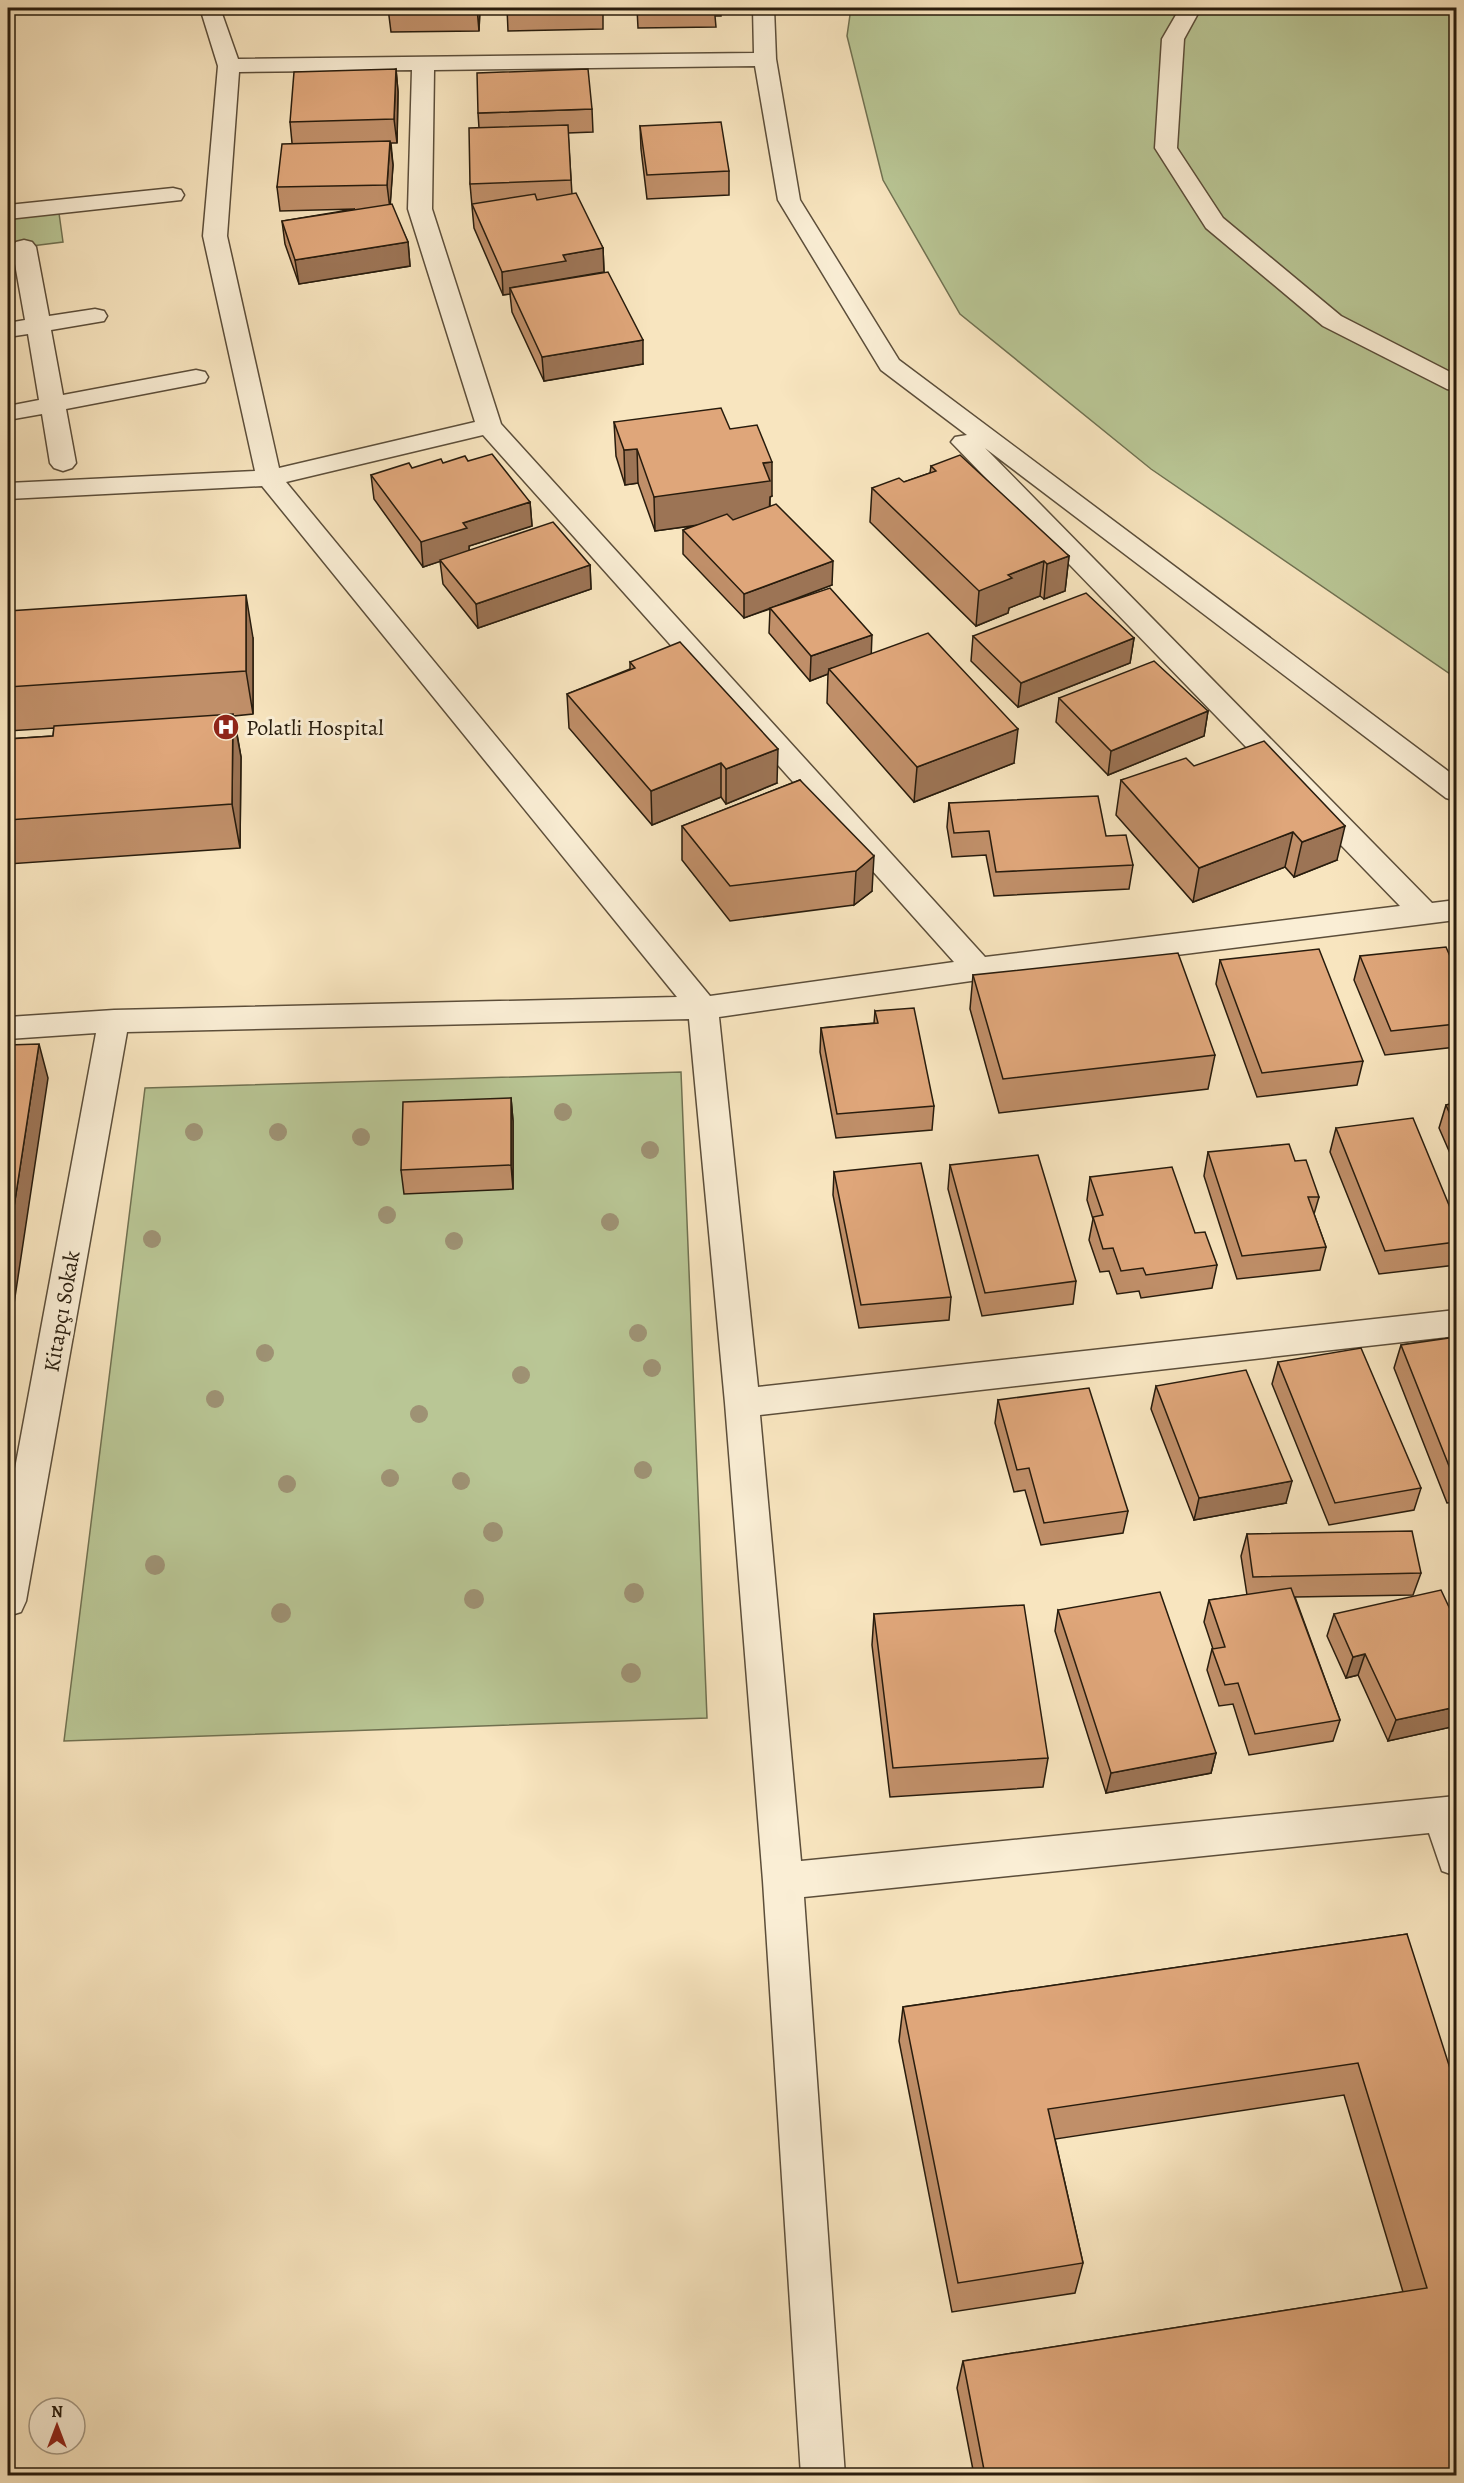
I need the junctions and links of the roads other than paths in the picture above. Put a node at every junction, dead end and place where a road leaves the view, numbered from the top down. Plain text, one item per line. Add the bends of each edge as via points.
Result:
1 (210, 8) edge
2 (764, 8) edge
3 (1190, 8) edge
4 (765, 59) junction
5 (423, 62) junction
6 (229, 66) junction
7 (173, 195) dead end
8 (8, 212) edge
9 (24, 247) dead end
10 (95, 316) dead end
11 (38, 325) junction
12 (8, 330) edge
13 (890, 365) junction
14 (196, 377) dead end
15 (1456, 384) edge
16 (53, 405) junction
17 (8, 413) edge
18 (489, 426) junction
19 (63, 463) dead end
20 (268, 478) junction
21 (8, 491) edge
22 (1456, 791) edge
23 (1456, 910) edge
24 (1425, 914) junction
25 (978, 969) junction
26 (703, 1008) junction
27 (114, 1021) junction
28 (8, 1028) edge
29 (1456, 1323) edge
30 (742, 1403) junction
31 (8, 1601) edge
32 (1449, 1814) edge
33 (1456, 1857) edge
34 (783, 1881) junction
35 (823, 2475) edge

1 - 6 street
2 - 4 street
3 - 15 street via 1173,39 1166,148 1214,223 1332,321
4 - 5 street
4 - 13 street via 789,200
5 - 6 street
5 - 18 street via 420,209
6 - 20 street via 215,236
7 - 8 street
9 - 11 street
10 - 11 street
11 - 12 street
11 - 16 street
13 - 22 street
13 - 24 street
14 - 16 street
16 - 17 street
16 - 19 street
18 - 20 street
18 - 25 street
20 - 21 street
20 - 26 street
23 - 24 street
24 - 25 street
25 - 26 street
26 - 27 street
26 - 30 street
27 - 28 street
27 - 31 street, Kitapçı Sokak
29 - 30 street
30 - 34 street
32 - 33 street
32 - 34 street
34 - 35 street

